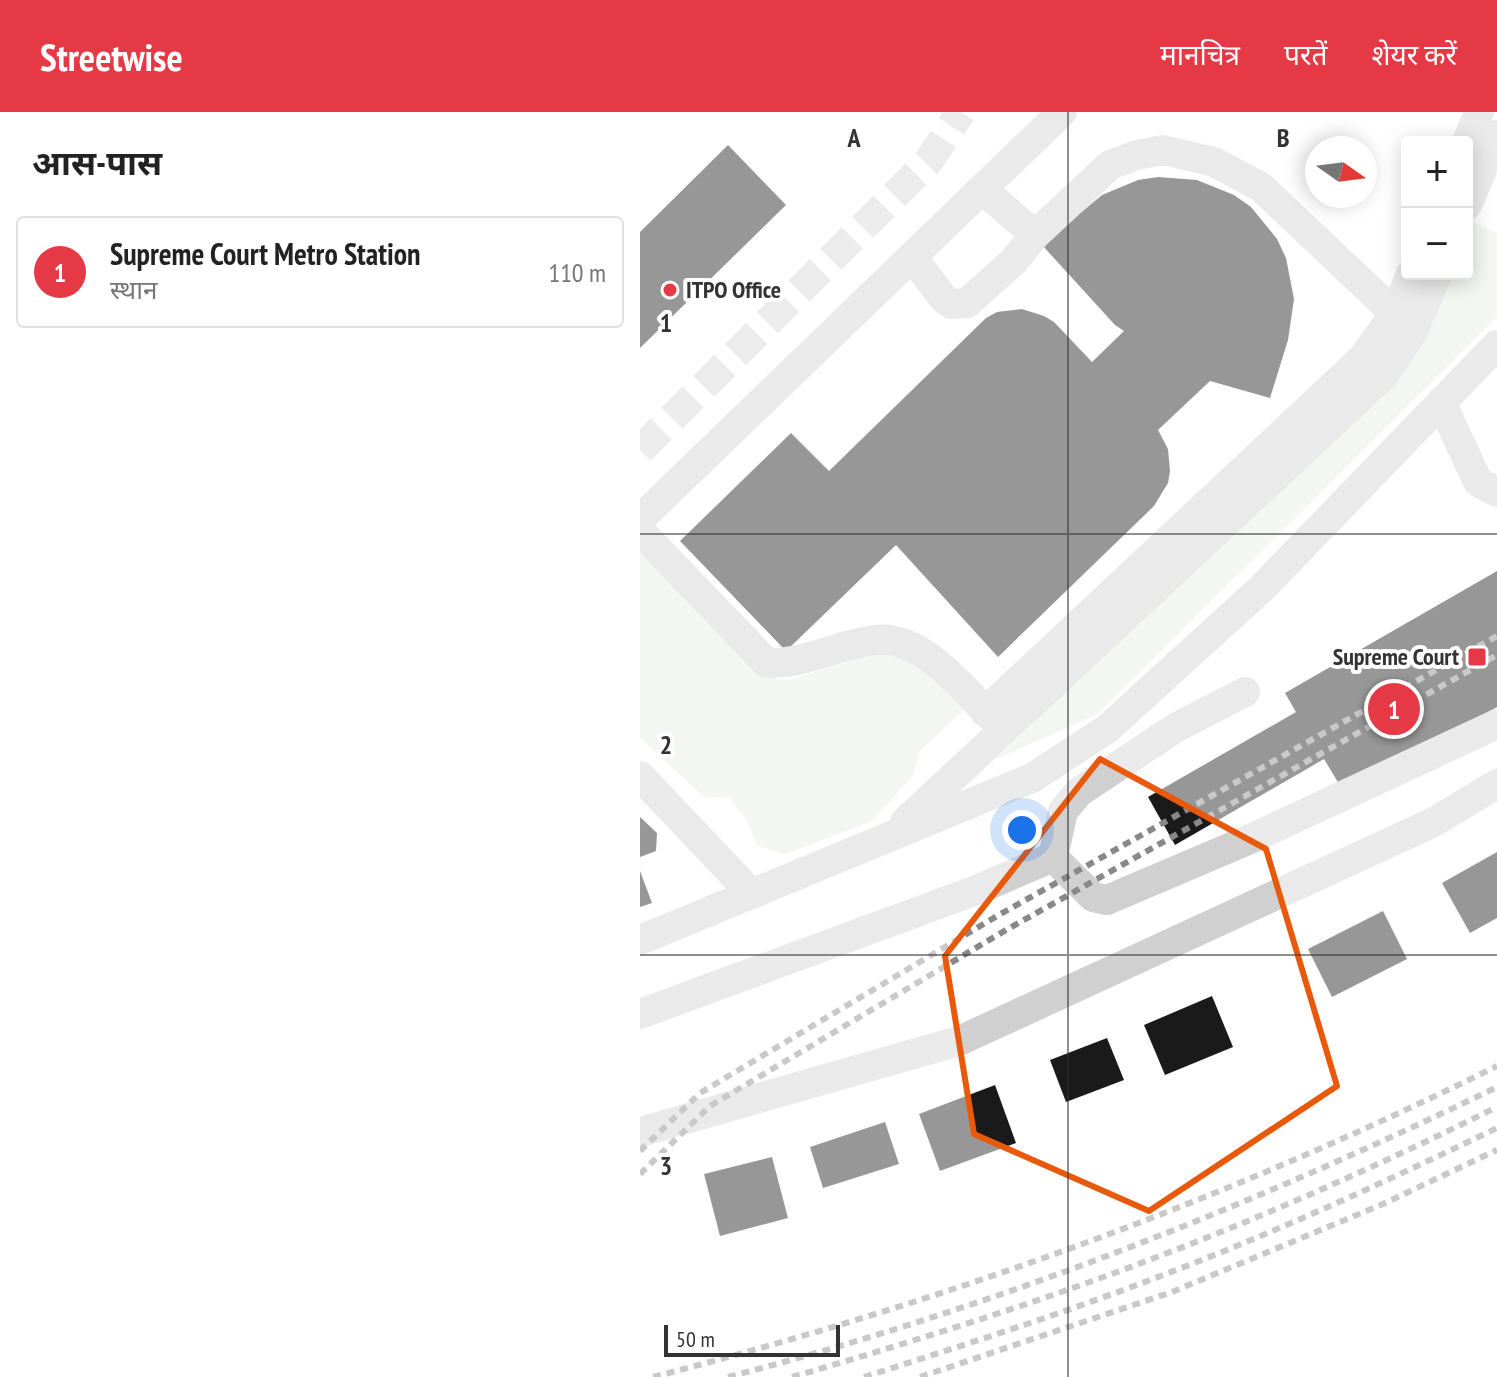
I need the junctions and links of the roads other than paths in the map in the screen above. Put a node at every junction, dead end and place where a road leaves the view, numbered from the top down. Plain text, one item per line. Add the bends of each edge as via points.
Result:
1 (1062, 112) edge
2 (1479, 112) edge
3 (1497, 135) edge
4 (1469, 136) edge
5 (982, 189) junction
6 (1473, 191) edge
7 (1035, 235) junction
8 (912, 257) junction
9 (1410, 280) edge
10 (1433, 280) edge
11 (1404, 322) junction
12 (1497, 345) edge
13 (1441, 402) junction
14 (1497, 492) edge
15 (640, 519) edge
16 (640, 531) edge
17 (1245, 692) dead end
18 (995, 721) junction
19 (1497, 724) edge
20 (640, 776) edge
21 (1497, 784) edge
22 (890, 836) junction
23 (1053, 857) junction
24 (752, 894) junction
25 (640, 940) edge
26 (640, 1014) edge
27 (640, 1132) edge

1 - 5 street
2 - 4 street
3 - 6 street
5 - 7 street
5 - 8 street
7 - 8 street via 967,303 944,299
7 - 11 street via 1110,165 1163,150 1214,162 1261,187
8 - 15 street
9 - 11 street
10 - 11 street
11 - 18 street via 1384,375
12 - 13 street
13 - 14 street via 1478,482
13 - 22 street via 1261,589 1107,729 1032,778
16 - 18 street via 767,663 790,664 878,639 907,645 929,656
17 - 23 street via 1177,727 1079,792 1063,811
18 - 22 street
19 - 23 street via 1107,900 1093,897
20 - 24 street
21 - 27 street via 1434,822 959,1041
22 - 24 street
23 - 26 street
24 - 25 street

